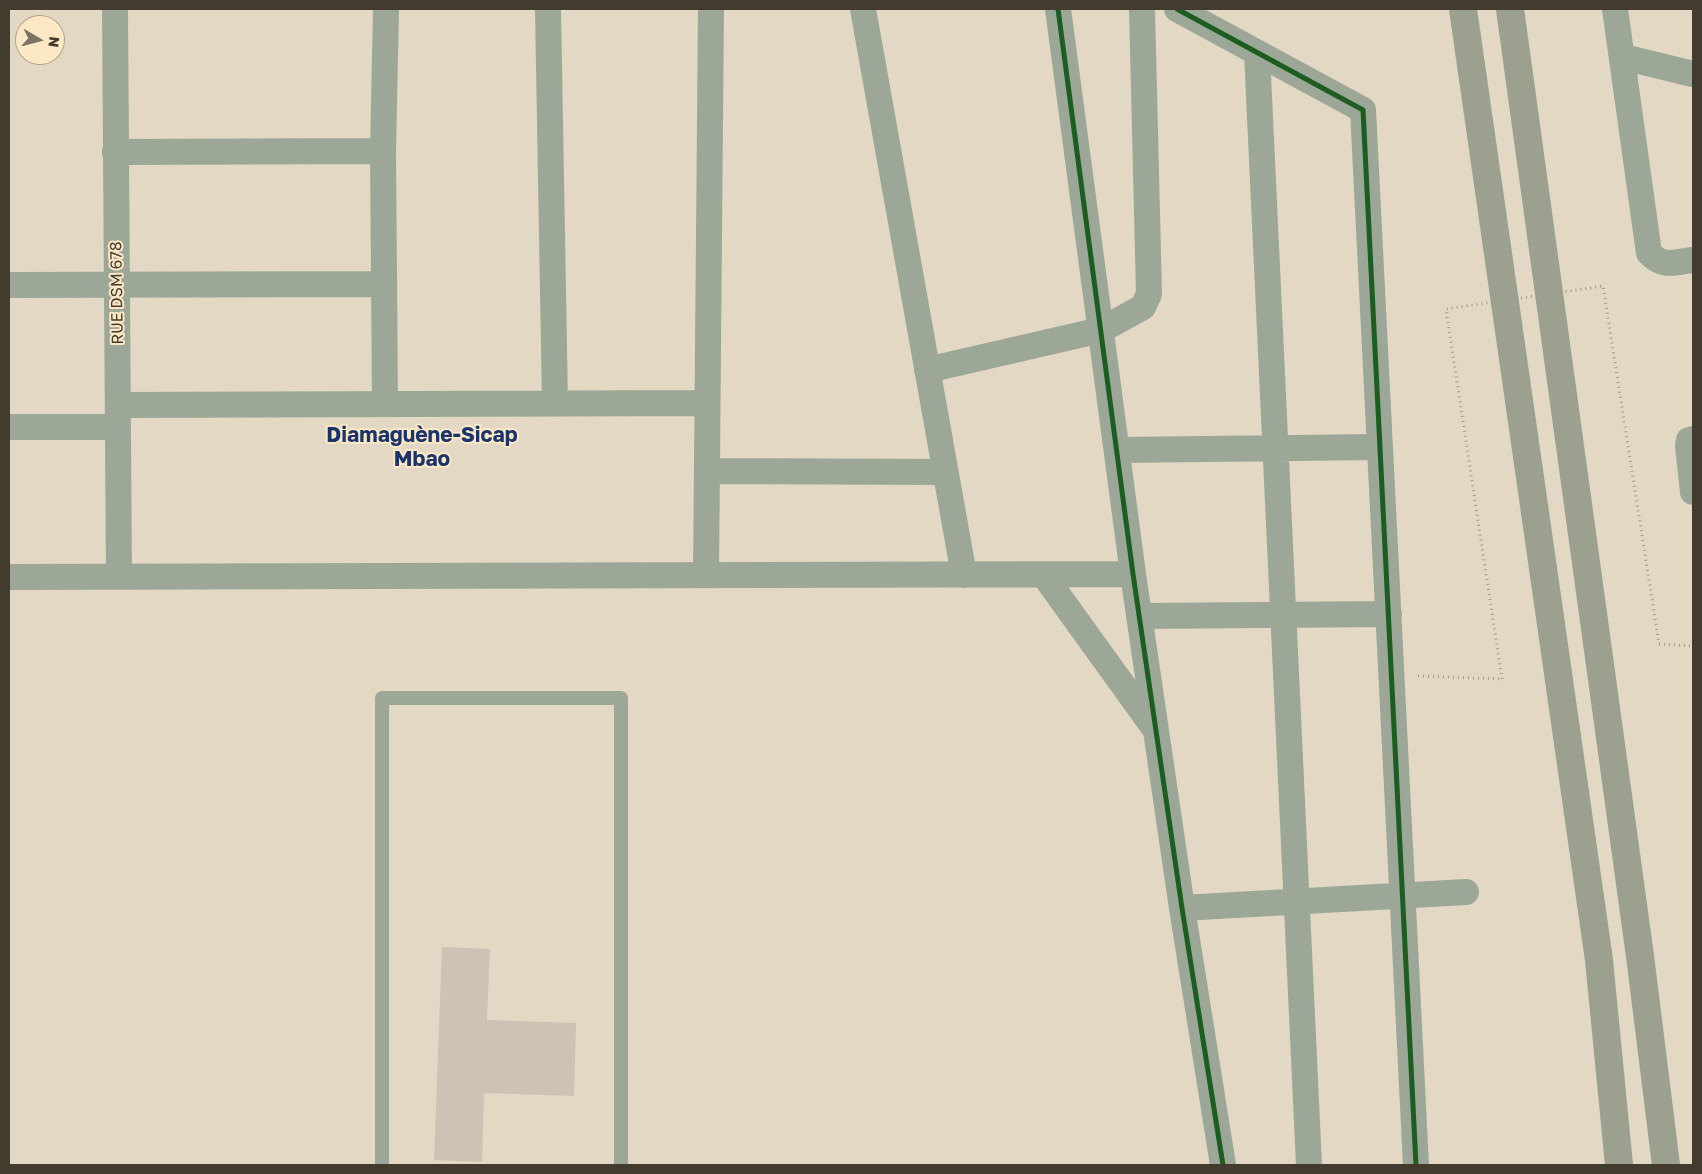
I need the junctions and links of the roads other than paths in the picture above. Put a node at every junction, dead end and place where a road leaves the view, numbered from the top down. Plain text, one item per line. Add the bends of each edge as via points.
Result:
1 (115, 9) edge
2 (386, 9) edge
3 (548, 9) edge
4 (711, 9) edge
5 (863, 9) edge
6 (1058, 9) edge
7 (1142, 9) edge
8 (1177, 9) edge
9 (1463, 9) edge
10 (1510, 9) edge
11 (1615, 9) edge
12 (1257, 53) junction
13 (1623, 57) junction
14 (1693, 74) edge
15 (383, 151) junction
16 (115, 152) junction
17 (1693, 260) edge
18 (384, 284) junction
19 (9, 285) edge
20 (117, 286) junction
21 (1101, 330) junction
22 (927, 370) junction
23 (707, 403) junction
24 (384, 404) junction
25 (555, 404) junction
26 (118, 416) junction
27 (9, 427) edge
28 (1693, 439) edge
29 (1380, 447) junction
30 (1275, 448) junction
31 (1117, 450) junction
32 (707, 471) junction
33 (945, 472) junction
34 (1693, 492) edge
35 (1043, 574) junction
36 (1133, 574) junction
37 (706, 575) junction
38 (964, 575) junction
39 (119, 576) junction
40 (9, 577) edge
41 (1389, 614) junction
42 (1283, 615) junction
43 (1140, 616) junction
44 (1156, 732) junction
45 (1466, 892) dead end
46 (1403, 895) junction
47 (1296, 902) junction
48 (1182, 908) junction
49 (382, 1165) edge
50 (621, 1165) edge
51 (1222, 1165) edge
52 (1309, 1165) edge
53 (1416, 1165) edge
54 (1619, 1165) edge
55 (1666, 1165) edge

1 - 16 street, RUE DSM 678
2 - 15 street
3 - 25 street
4 - 23 street
5 - 22 street
6 - 21 street
7 - 21 street via 1149,294 1143,307
8 - 12 street
9 - 54 highway via 1599,960
10 - 55 highway
11 - 13 street
12 - 29 street via 1363,110
12 - 30 street
13 - 14 street
13 - 17 street via 1650,254 1656,261 1665,263
15 - 16 street
15 - 18 street
16 - 20 street, RUE DSM 678
18 - 20 street
18 - 24 street
19 - 20 street
20 - 26 street, RUE DSM 678
21 - 22 street
21 - 31 street
22 - 33 street
23 - 25 street
23 - 32 street
24 - 25 street
24 - 26 street
26 - 27 street
26 - 39 street, RUE DSM 678
28 - 34 street via 1689,440 1688,446
29 - 30 street
29 - 41 street
30 - 31 street
30 - 42 street
31 - 36 street
32 - 33 street
32 - 37 street
33 - 38 street
35 - 36 street
35 - 38 street
35 - 44 street
36 - 43 street
37 - 38 street
37 - 39 street
39 - 40 street
41 - 42 street
41 - 46 street
42 - 43 street
42 - 47 street
43 - 44 street
44 - 48 street
45 - 46 street
46 - 47 street
46 - 53 street
47 - 48 street
47 - 52 street
48 - 51 street
49 - 50 lane via 382,698 621,698

